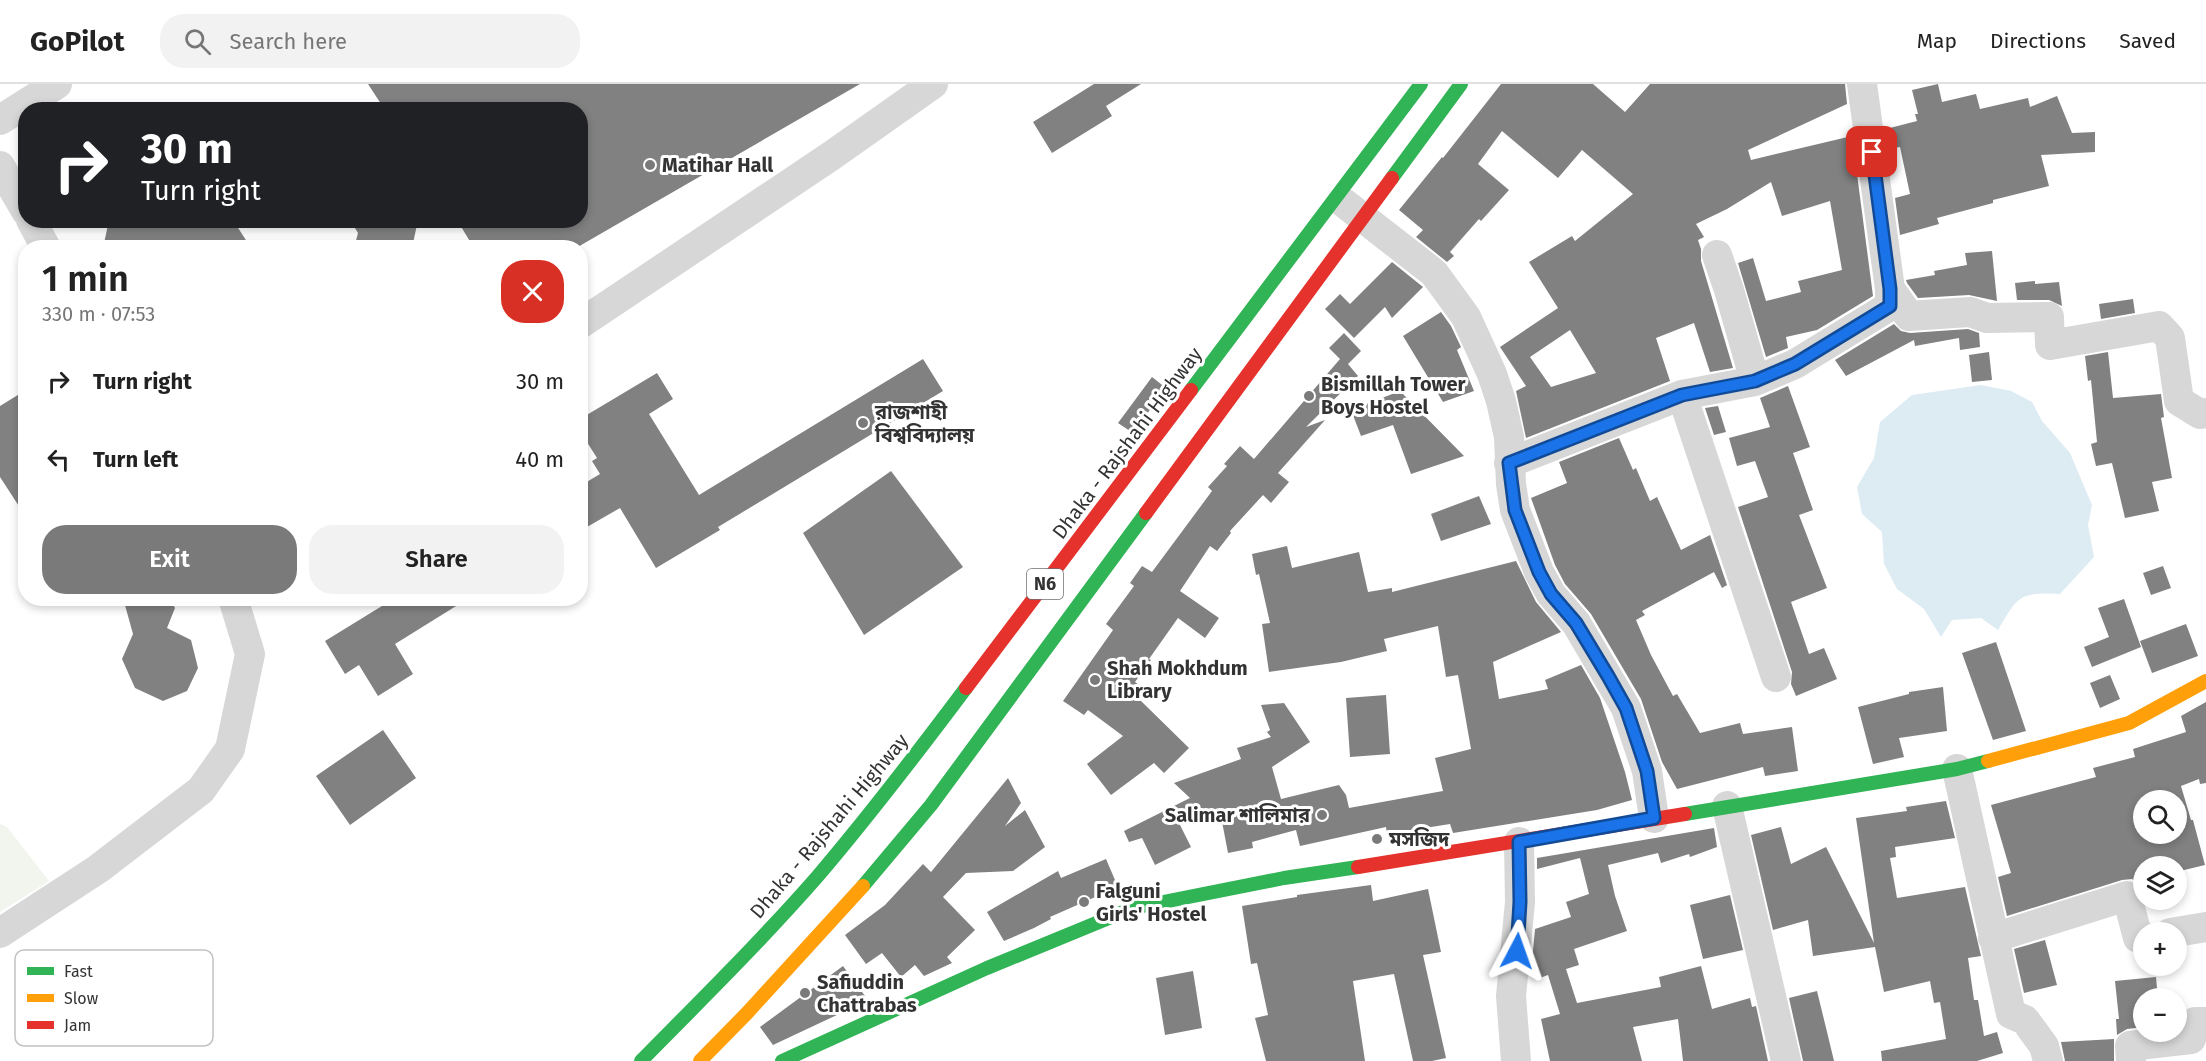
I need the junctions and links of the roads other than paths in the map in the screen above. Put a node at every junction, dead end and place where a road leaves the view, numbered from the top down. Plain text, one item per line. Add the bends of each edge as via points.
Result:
1 (57, 84) edge
2 (933, 84) edge
3 (1421, 84) edge
4 (1461, 84) edge
5 (1862, 84) edge
6 (28, 102) edge
7 (18, 109) edge
8 (0, 120) edge
9 (0, 166) edge
10 (1337, 197) junction
11 (18, 198) edge
12 (1364, 218) junction
13 (1717, 255) dead end
14 (1890, 289) junction
15 (588, 319) edge
16 (1755, 381) junction
17 (1682, 395) junction
18 (2206, 413) edge
19 (1509, 463) junction
20 (235, 606) edge
21 (1776, 677) dead end
22 (2206, 681) edge
23 (1957, 769) junction
24 (1727, 806) junction
25 (1654, 818) junction
26 (1519, 842) junction
27 (2134, 922) edge
28 (2206, 927) edge
29 (2187, 930) edge
30 (0, 933) edge
31 (1993, 938) junction
32 (2206, 1022) edge
33 (641, 1061) edge
34 (700, 1061) edge
35 (782, 1061) edge
36 (1516, 1061) edge
37 (1786, 1061) edge
38 (2048, 1061) edge
39 (2131, 1061) edge

1 - 6 street
2 - 15 street
3 - 10 main road, Dhaka - Rajshahi Highway / N6
4 - 12 main road, N6
5 - 14 street
7 - 8 street
9 - 11 street
10 - 12 street
10 - 33 main road, Dhaka - Rajshahi Highway / N6 via 898,779 816,879
12 - 19 street via 1434,273 1466,317 1501,401 1509,437
12 - 34 main road, N6 via 931,805 847,906
13 - 16 street
14 - 16 street via 1890,306 1795,364
14 - 18 street via 1909,316 1970,312 1987,318 2049,317 2050,345 2159,326 2170,338 2179,401 2200,414
16 - 17 street
17 - 19 street
17 - 21 street
19 - 25 street via 1515,510 1539,572 1551,594 1576,623 1626,708 1647,771
20 - 30 street via 250,654 230,749 201,790 98,869
22 - 23 main road via 2129,723
23 - 24 main road
23 - 31 street
24 - 25 main road
24 - 37 street
25 - 26 main road
26 - 35 main road via 1284,878 1133,908 987,968
26 - 36 street via 1520,902 1511,996
27 - 31 street via 2127,896
28 - 29 street
31 - 38 street via 2011,1014 2025,1020 2044,1046
32 - 39 street via 2195,1022 2191,1040 2130,1046

